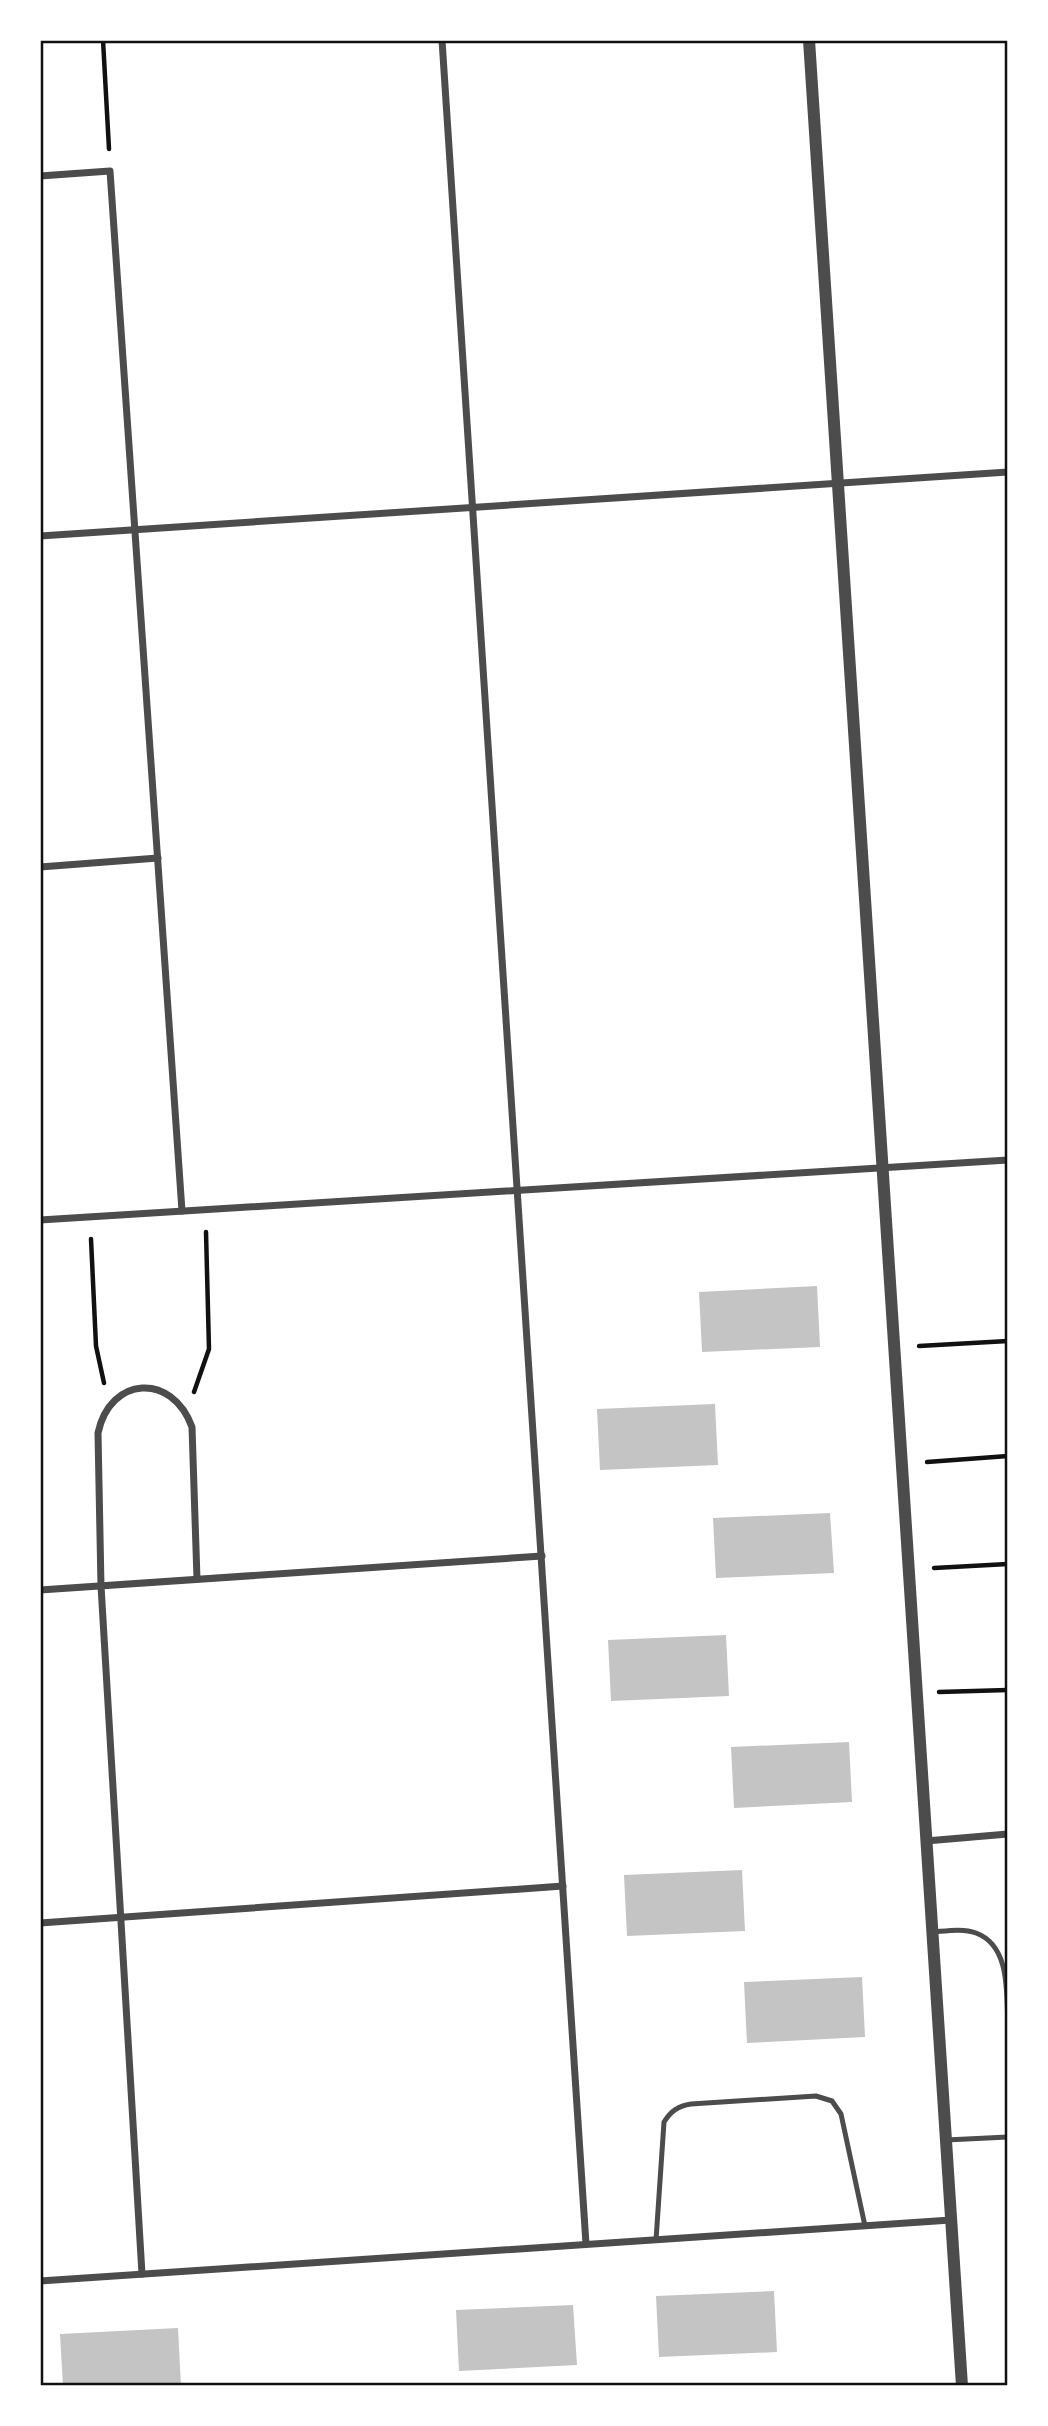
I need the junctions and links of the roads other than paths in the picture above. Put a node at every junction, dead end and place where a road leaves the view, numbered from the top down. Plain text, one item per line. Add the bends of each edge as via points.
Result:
1 (442, 40) edge
2 (808, 40) edge
3 (40, 176) edge
4 (1008, 472) edge
5 (837, 483) junction
6 (473, 507) junction
7 (135, 529) junction
8 (40, 536) edge
9 (158, 858) junction
10 (40, 867) edge
11 (1008, 1160) edge
12 (883, 1168) junction
13 (518, 1191) junction
14 (182, 1211) junction
15 (40, 1220) edge
16 (542, 1556) junction
17 (197, 1579) junction
18 (101, 1586) junction
19 (40, 1590) edge
20 (1008, 1835) edge
21 (925, 1841) junction
22 (563, 1886) junction
23 (121, 1917) junction
24 (40, 1923) edge
25 (933, 1932) junction
26 (1008, 2024) edge
27 (1008, 2137) edge
28 (946, 2140) junction
29 (951, 2220) junction
30 (865, 2225) junction
31 (656, 2240) junction
32 (586, 2244) junction
33 (142, 2274) junction
34 (40, 2281) edge
35 (962, 2386) edge

1 - 6 street
2 - 5 street
3 - 7 street via 110,171
4 - 5 street
5 - 6 street
5 - 12 street
6 - 7 street
6 - 13 street
7 - 8 street
7 - 9 street
9 - 10 street
9 - 14 street
11 - 12 street
12 - 13 street
12 - 21 street
13 - 14 street
13 - 16 street
14 - 15 street
16 - 17 street
16 - 22 street
17 - 18 street
17 - 18 street via 192,1427 187,1413 166,1392 135,1388 109,1404 98,1433
18 - 19 street
18 - 23 street
20 - 21 street
21 - 25 street
22 - 23 street
22 - 32 street
23 - 24 street
23 - 33 street
25 - 26 lane via 975,1933 995,1947 1004,1970
25 - 28 street
27 - 28 lane
28 - 29 street
29 - 30 street
29 - 35 street
30 - 31 street
30 - 31 lane via 841,2113 832,2101 816,2096 691,2104 670,2112 664,2122
31 - 32 street
32 - 33 street
33 - 34 street

